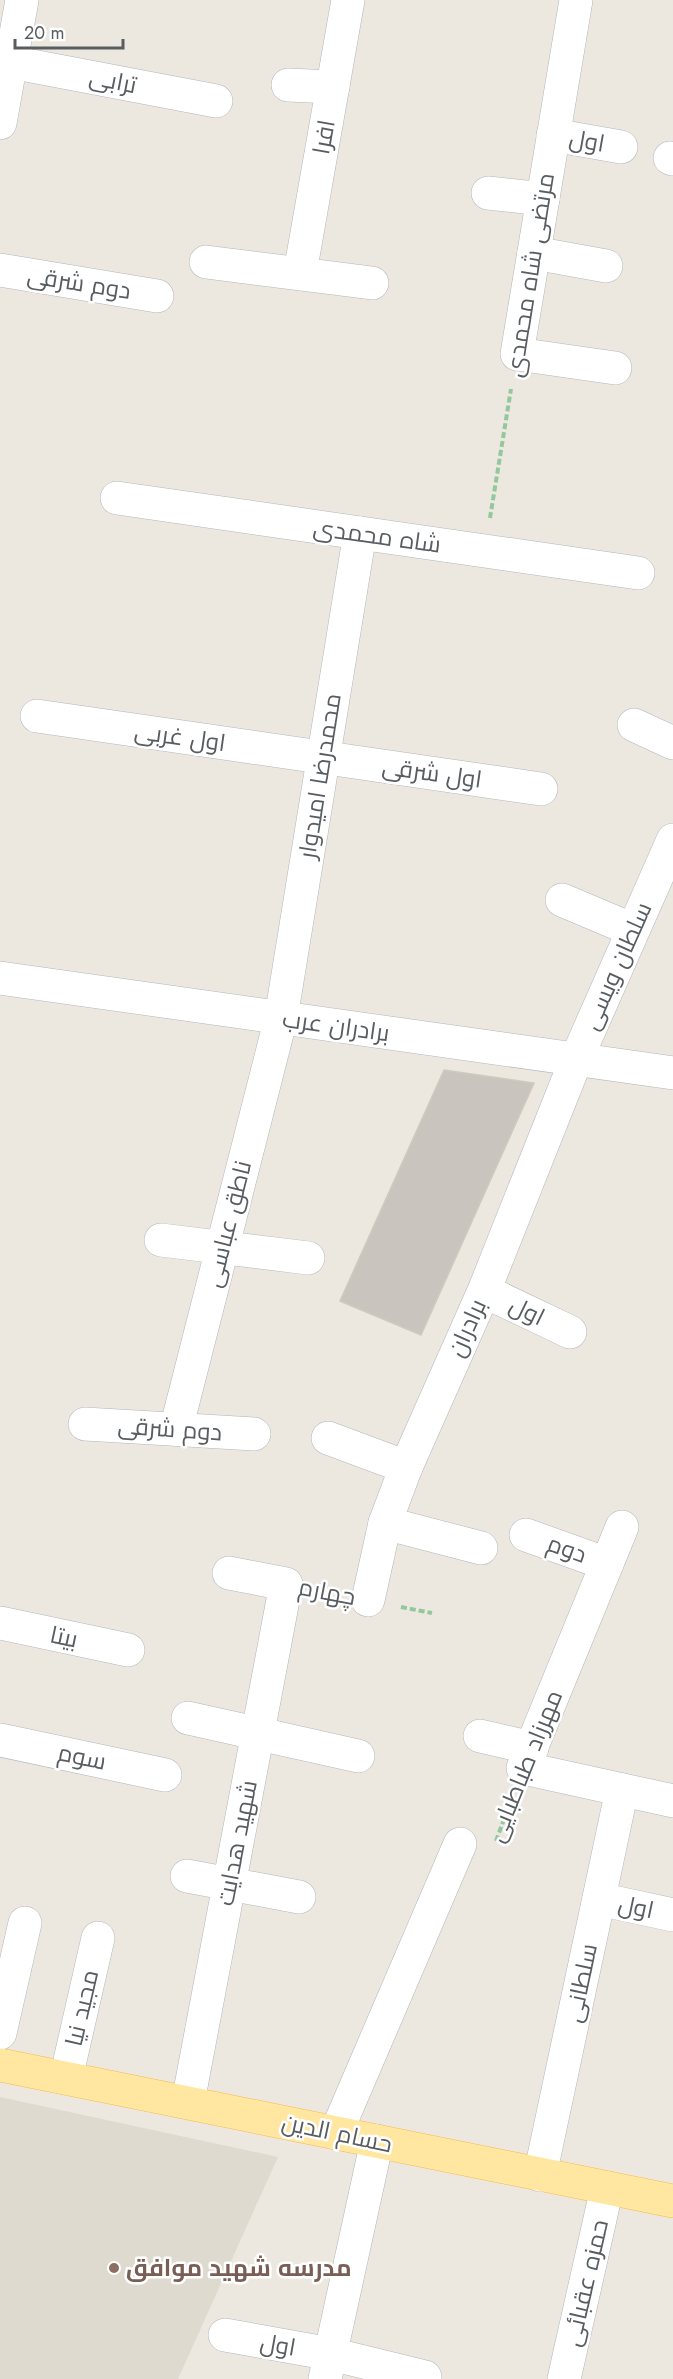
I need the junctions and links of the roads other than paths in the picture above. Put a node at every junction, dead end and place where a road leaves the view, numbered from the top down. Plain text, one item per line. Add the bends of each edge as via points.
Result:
1 (21, 0) edge
2 (348, 0) edge
3 (576, 0) edge
4 (5, 61) edge
5 (288, 85) dead end
6 (333, 87) junction
7 (216, 100) dead end
8 (0, 123) edge
9 (553, 135) junction
10 (621, 147) dead end
11 (488, 193) dead end
12 (543, 199) junction
13 (534, 253) junction
14 (206, 262) dead end
15 (606, 266) dead end
16 (0, 270) edge
17 (300, 273) junction
18 (372, 282) dead end
19 (157, 296) dead end
20 (615, 368) dead end
21 (117, 498) dead end
22 (360, 533) junction
23 (638, 573) dead end
24 (38, 716) dead end
25 (634, 725) dead end
26 (673, 743) edge
27 (323, 757) junction
28 (541, 789) dead end
29 (673, 840) edge
30 (662, 894) edge
31 (562, 900) dead end
32 (633, 930) junction
33 (0, 978) edge
34 (280, 1018) junction
35 (576, 1060) junction
36 (673, 1073) edge
37 (161, 1240) dead end
38 (222, 1249) junction
39 (308, 1258) dead end
40 (484, 1290) junction
41 (570, 1332) dead end
42 (85, 1424) dead end
43 (176, 1429) junction
44 (254, 1434) dead end
45 (328, 1438) dead end
46 (406, 1467) junction
47 (385, 1523) junction
48 (622, 1527) dead end
49 (526, 1535) dead end
50 (481, 1548) dead end
51 (607, 1564) junction
52 (229, 1573) dead end
53 (368, 1600) dead end
54 (0, 1623) edge
55 (128, 1650) dead end
56 (188, 1718) dead end
57 (258, 1733) junction
58 (480, 1736) dead end
59 (0, 1740) edge
60 (357, 1756) dead end
61 (527, 1758) junction
62 (165, 1775) dead end
63 (622, 1790) junction
64 (673, 1801) edge
65 (460, 1844) road end
66 (187, 1876) dead end
67 (229, 1884) junction
68 (298, 1897) dead end
69 (599, 1899) junction
70 (673, 1915) edge
71 (25, 1923) dead end
72 (99, 1938) dead end
73 (0, 2033) edge
74 (0, 2065) edge
75 (66, 2078) junction
76 (188, 2102) junction
77 (336, 2133) junction
78 (376, 2141) junction
79 (540, 2175) junction
80 (607, 2188) junction
81 (673, 2201) edge
82 (225, 2336) dead end
83 (328, 2366) edge
84 (425, 2377) dead end
85 (564, 2379) edge

1 - 4 street
2 - 6 street, افرا
3 - 9 street, مرتضی شاه محمدی
4 - 7 street, ترابی
4 - 8 street
5 - 6 street
6 - 17 street, افرا
9 - 10 street, اول
9 - 12 street, مرتضی شاه محمدی
11 - 12 street
12 - 13 street, مرتضی شاه محمدی
13 - 15 street
13 - 20 street, مرتضی شاه محمدی via 516,354
14 - 17 street
16 - 19 street, دوم شرقی
17 - 18 street
21 - 22 street, شاه محمدی
22 - 23 street, شاه محمدی
22 - 27 street, محمدرضا امیدوار
24 - 27 street, اول غربی
25 - 26 street
27 - 28 street, اول شرقی
27 - 34 street, محمدرضا امیدوار
29 - 30 street, سلطان ویسی
30 - 32 street, سلطان ویسی
31 - 32 street
32 - 35 street, سلطان ویسی
33 - 34 street, برادران عرب
34 - 35 street, برادران عرب
34 - 38 street, ناطق عباسی
35 - 36 street, برادران عرب
35 - 40 street, برادران
37 - 38 street
38 - 39 street
38 - 43 street, ناطق عباسی
40 - 41 street, اول
40 - 46 street, برادران
42 - 43 street, دوم شرقی
43 - 44 street, دوم شرقی
45 - 46 street
46 - 47 street, برادران
47 - 50 street
47 - 53 street, برادران
48 - 51 street, مهرزاد طباطبایی
49 - 51 street, دوم
51 - 61 street, مهرزاد طباطبایی
52 - 57 street, شهید هدایت via 286,1584
54 - 55 street, بیتا
56 - 57 street
57 - 60 street
57 - 67 street, شهید هدایت
58 - 61 street
59 - 62 street, سوم
61 - 63 street
63 - 64 street
63 - 69 street, سلطانی
65 - 77 street, مهرزاد طباطبایی
66 - 67 street
67 - 68 street
67 - 76 street, شهید هدایت
69 - 70 street, اول
69 - 79 street, سلطانی
71 - 73 street
72 - 75 street, مجید نیا
74 - 75 main road, حسام الدین
75 - 76 main road, حسام الدین
76 - 77 main road, حسام الدین
77 - 78 main road, حسام الدین
78 - 79 main road, حسام الدین
78 - 83 street
79 - 80 main road, حسام الدین
80 - 81 main road, حسام الدین
80 - 85 street, حمزه عقبائی
82 - 83 street, اول
83 - 84 street

